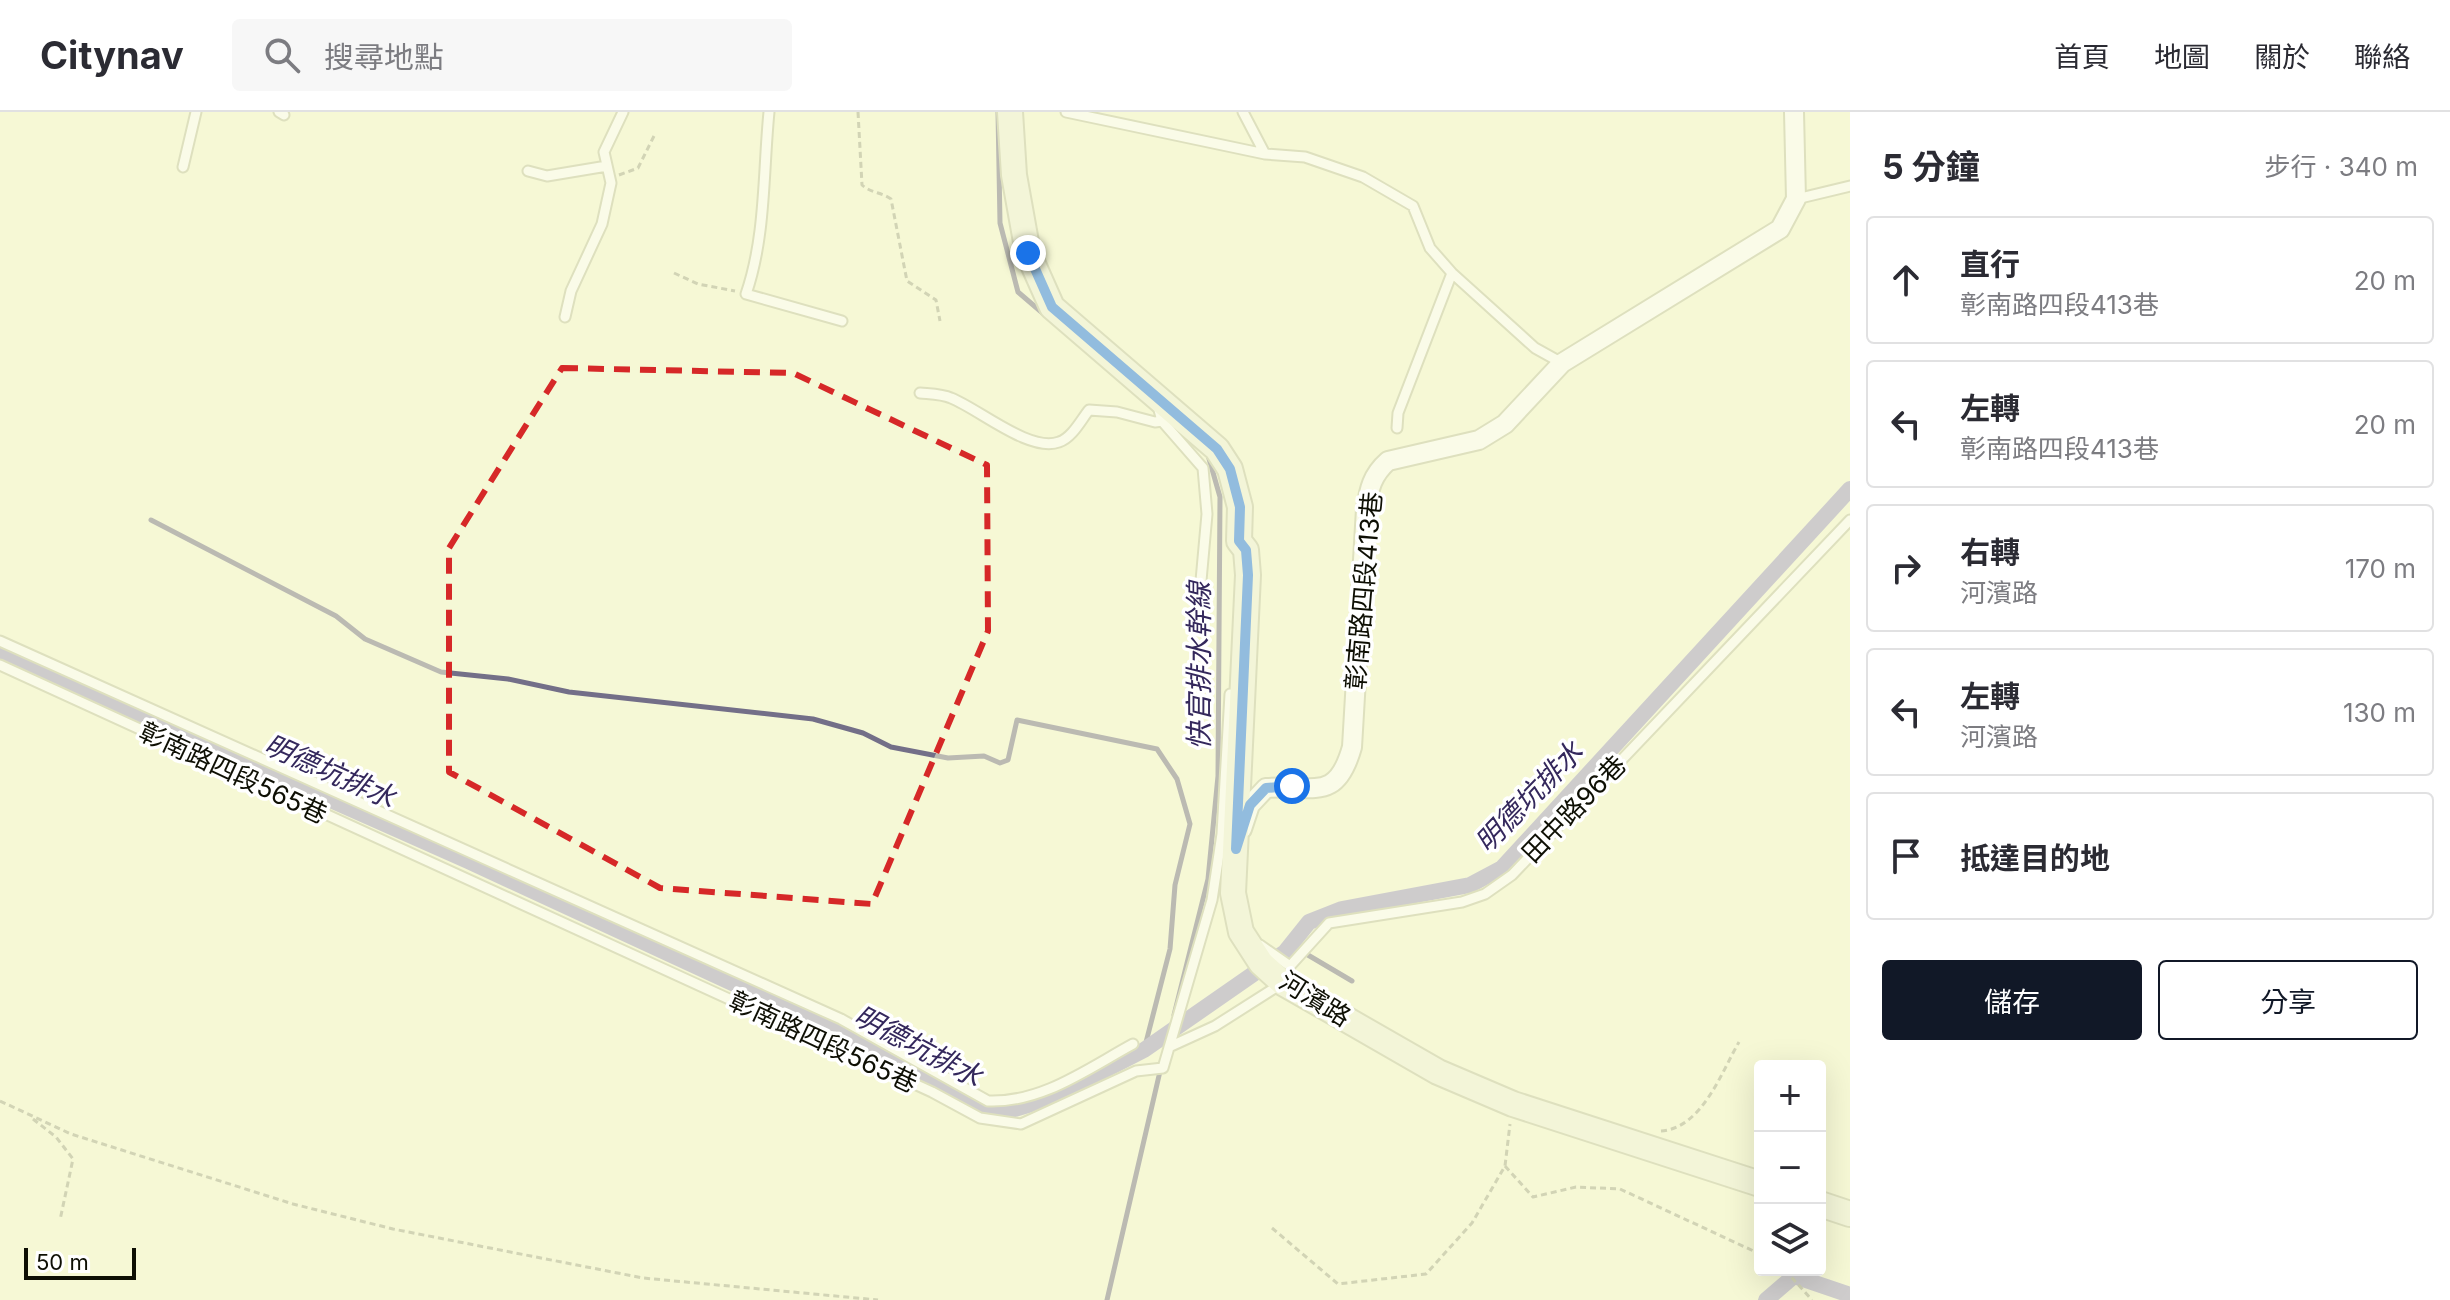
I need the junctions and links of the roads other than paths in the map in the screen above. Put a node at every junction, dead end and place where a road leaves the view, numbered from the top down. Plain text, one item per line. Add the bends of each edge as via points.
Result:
1 (196, 112) edge
2 (623, 112) edge
3 (769, 112) edge
4 (1010, 112) edge
5 (1066, 112) edge
6 (1243, 112) edge
7 (1794, 112) edge
8 (1265, 154) junction
9 (183, 167) dead end
10 (528, 171) dead end
11 (609, 171) junction
12 (1850, 186) edge
13 (1796, 199) junction
14 (1452, 273) junction
15 (565, 317) dead end
16 (842, 321) dead end
17 (1562, 363) junction
18 (920, 393) dead end
19 (1155, 393) junction
20 (1162, 421) junction
21 (1397, 428) dead end
22 (1850, 520) edge
23 (1239, 541) junction
24 (1198, 614) dead end
25 (0, 641) edge
26 (0, 665) edge
27 (1236, 849) junction
28 (1241, 932) junction
29 (1283, 983) junction
30 (1133, 1044) dead end
31 (1169, 1047) junction
32 (974, 1093) junction
33 (965, 1110) junction
34 (1754, 1182) edge
35 (1826, 1206) edge
36 (1850, 1214) edge

1 - 9 lane
2 - 11 lane via 604,152
3 - 16 lane via 761,224 746,294
4 - 19 street, 河濱路 via 1014,175 1028,253 1042,289 1052,307
5 - 8 lane
6 - 8 lane
7 - 13 street
8 - 14 lane via 1305,157 1363,177 1413,206 1430,248
10 - 11 lane via 547,176
11 - 15 lane via 611,192 602,224 571,291
12 - 13 lane
13 - 17 street, 彰南路四段413巷 via 1780,229
14 - 17 lane via 1535,348
14 - 21 lane via 1398,413
17 - 27 street, 彰南路四段413巷 via 1505,424 1479,440 1388,461 1378,470 1366,509 1347,765 1325,788 1266,788 1250,805
18 - 20 lane via 949,396 1044,444 1068,437 1089,410
19 - 20 lane
19 - 23 street, 河濱路 via 1217,449 1230,469 1240,507
20 - 24 lane via 1203,468 1207,514
22 - 28 lane, 田中路96巷 via 1512,875 1485,894 1329,923 1290,966
23 - 27 street, 河濱路 via 1246,550 1248,575
23 - 31 lane, 彰南路四段565巷 via 1222,834 1212,900
25 - 32 lane via 841,1019
26 - 33 lane, 彰南路四段565巷
27 - 28 street, 河濱路 via 1233,893
28 - 29 street, 河濱路 via 1261,963
29 - 31 lane via 1215,1026
29 - 34 street, 河濱路 via 1438,1072 1513,1104
30 - 32 lane via 1042,1093 1013,1102 988,1101
31 - 33 lane, 彰南路四段565巷 via 1163,1068 1136,1071 1021,1124 1000,1123
32 - 33 lane
35 - 36 street

